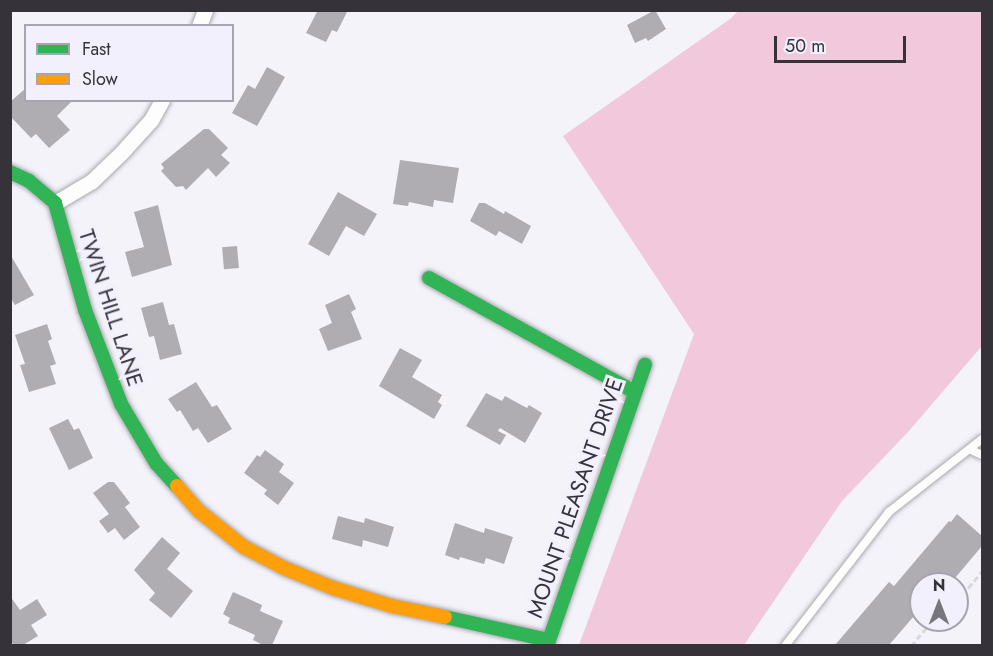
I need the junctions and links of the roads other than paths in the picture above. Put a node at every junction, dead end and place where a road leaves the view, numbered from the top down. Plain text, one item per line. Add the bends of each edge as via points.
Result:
1 (161, 102) edge
2 (10, 172) edge
3 (55, 203) junction
4 (429, 278) dead end
5 (645, 365) dead end
6 (633, 391) junction
7 (982, 439) edge
8 (971, 450) junction
9 (982, 455) edge
10 (547, 643) edge
11 (785, 645) edge

1 - 3 street via 151,120 92,181
2 - 3 street via 29,181
3 - 10 street, TWIN HILL LANE via 85,310 121,404 156,463 199,511 244,547 333,588
4 - 6 street
5 - 6 street, MOUNT PLEASANT DRIVE
6 - 10 street, MOUNT PLEASANT DRIVE
7 - 8 lane
8 - 9 lane
8 - 11 lane via 889,512

